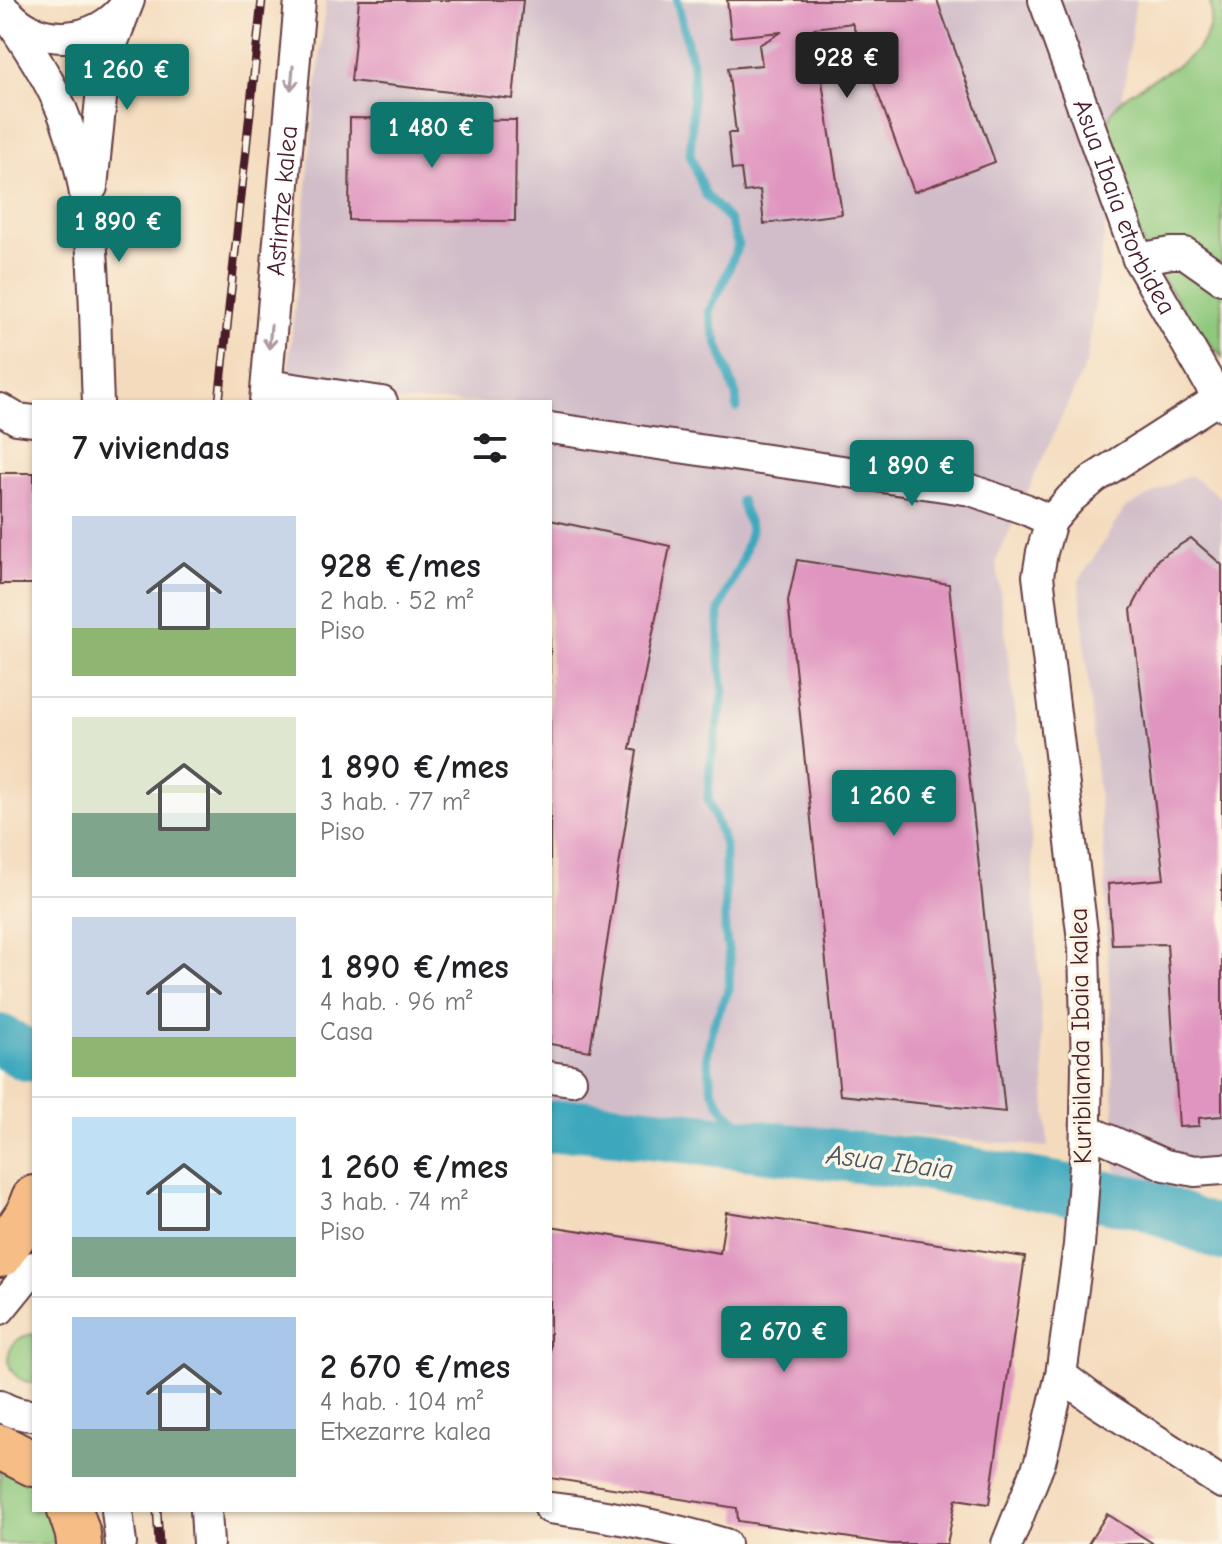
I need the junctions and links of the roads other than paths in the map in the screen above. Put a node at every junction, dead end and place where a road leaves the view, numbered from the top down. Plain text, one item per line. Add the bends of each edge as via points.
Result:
1 (300, 0) edge
2 (1044, 0) edge
3 (129, 1) edge
4 (1, 4) edge
5 (89, 213) junction
6 (1138, 259) junction
7 (1222, 279) edge
8 (266, 394) edge
9 (98, 400) edge
10 (353, 400) edge
11 (1220, 402) edge
12 (0, 409) edge
13 (32, 421) edge
14 (552, 428) edge
15 (1051, 521) junction
16 (1086, 1130) junction
17 (1222, 1169) edge
18 (32, 1203) edge
19 (0, 1255) edge
20 (32, 1270) edge
21 (32, 1302) edge
22 (0, 1310) edge
23 (1061, 1375) junction
24 (19, 1421) edge
25 (32, 1458) edge
26 (1222, 1483) edge
27 (552, 1508) edge
28 (71, 1512) edge
29 (87, 1512) edge
30 (117, 1512) edge
31 (206, 1512) edge
32 (79, 1544) edge
33 (92, 1544) edge
34 (121, 1544) edge
35 (208, 1544) edge
36 (725, 1544) edge
37 (1007, 1544) edge

1 -> 8 street, Astintze kalea
2 - 6 street, Asua Ibaia etorbidea
3 - 4 street via 102,27 66,38 31,30
3 - 5 street via 110,49 102,89
4 - 5 street via 56,95 73,139
5 - 9 street
6 - 7 street via 1185,253
6 - 11 street, Asua Ibaia etorbidea
8 - 10 street
11 - 15 street via 1095,478
12 - 13 street
14 - 15 street via 971,490
15 - 16 street, Kuribilanda Ibaia kalea via 1038,576 1084,948
16 - 17 street via 1165,1165
16 - 23 street, Kuribilanda Ibaia kalea via 1079,1245
18 - 19 highway
20 - 22 street
21 - 22 street
23 - 26 street
23 - 37 street, Kuribilanda Ibaia kalea via 1040,1462
24 - 25 highway
27 - 36 street
28 - 32 highway
29 - 33 street
30 - 34 street
31 - 35 street

